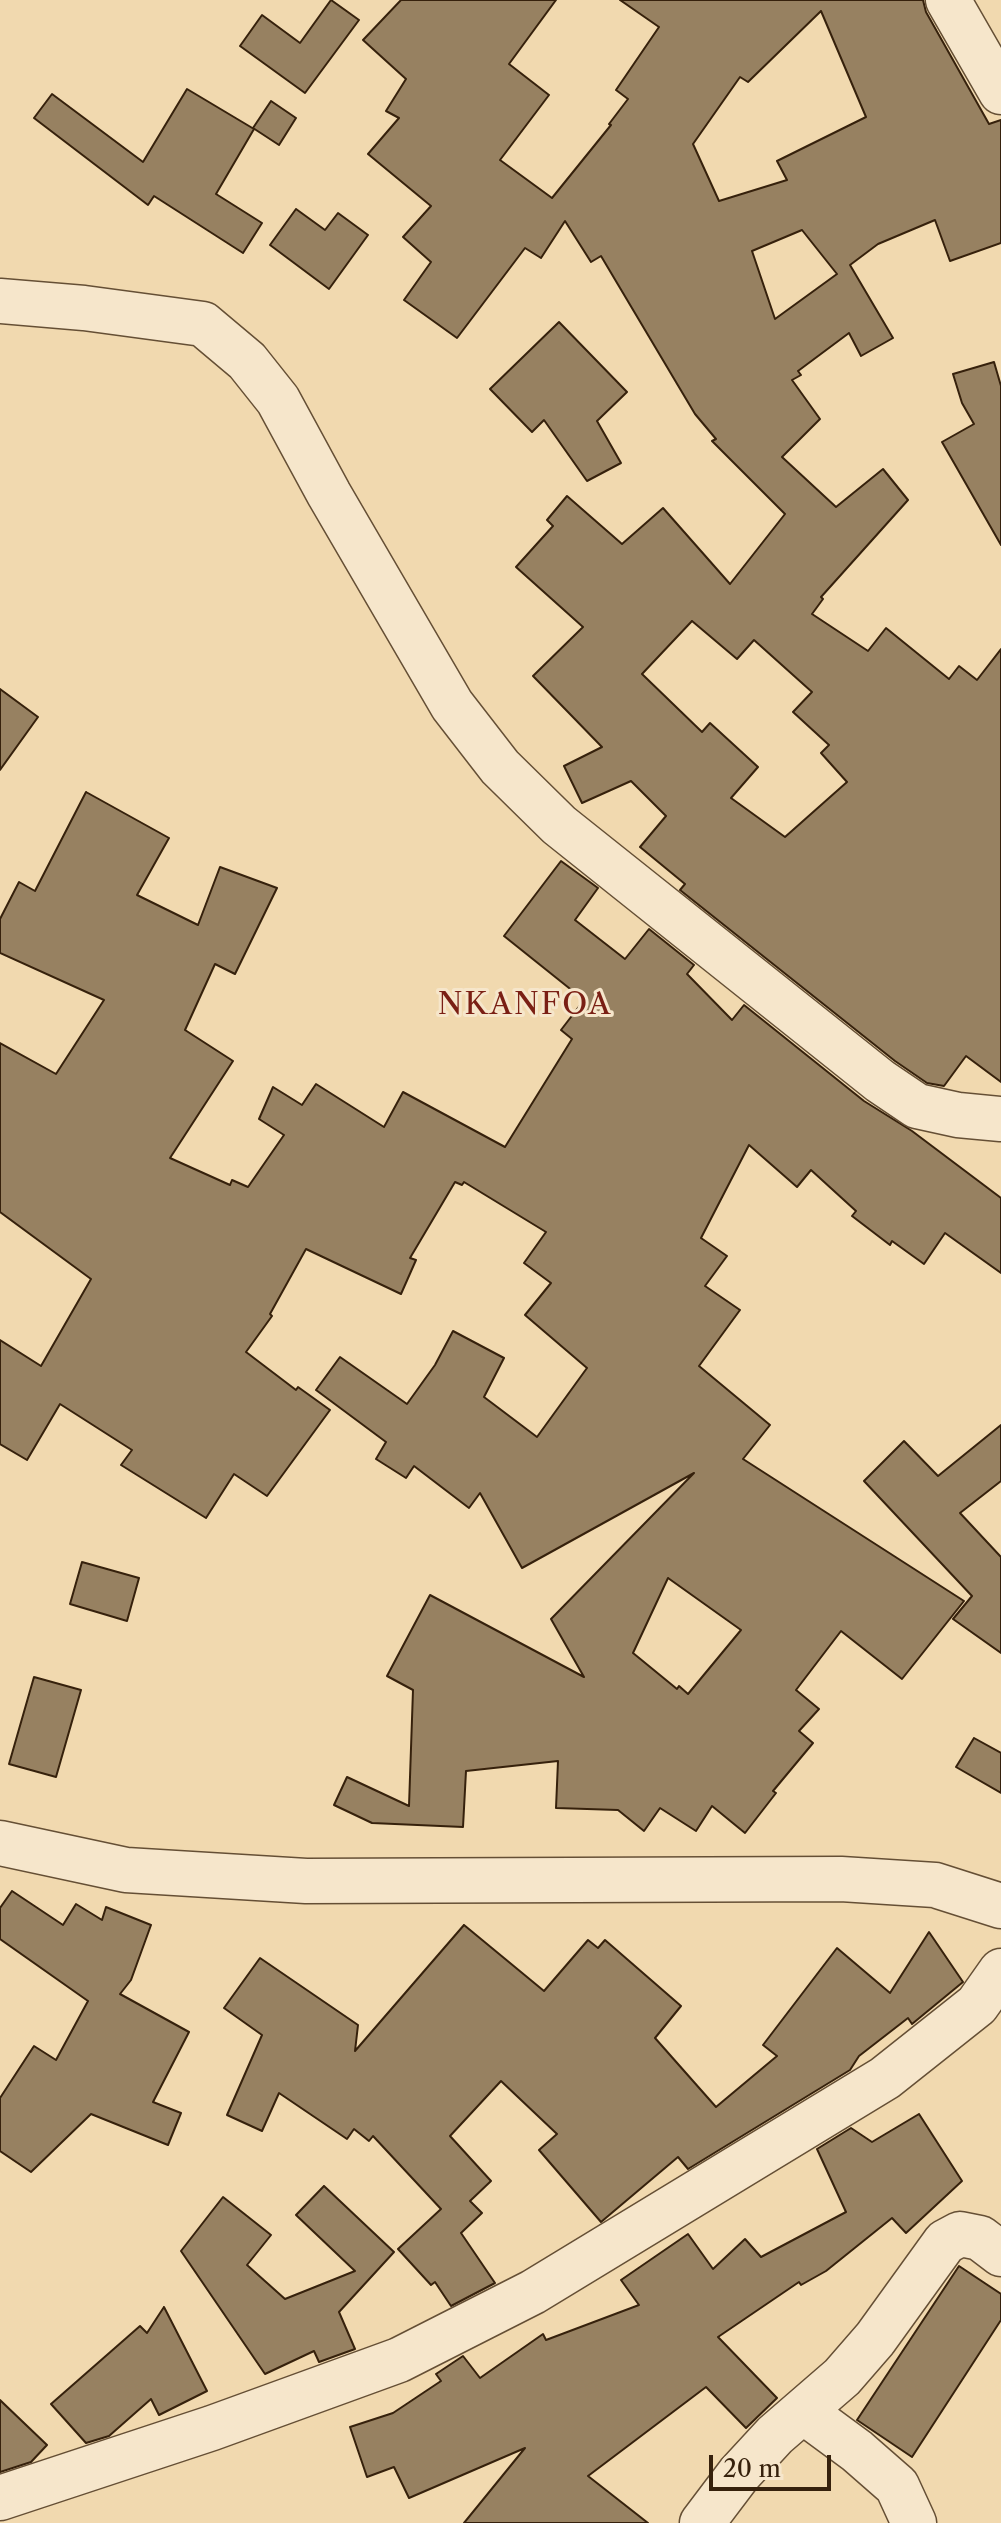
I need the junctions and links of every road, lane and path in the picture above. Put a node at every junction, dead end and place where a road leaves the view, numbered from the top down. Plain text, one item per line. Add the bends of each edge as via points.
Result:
1 (948, 0) edge
2 (1001, 92) edge
3 (0, 301) edge
4 (1001, 1119) edge
5 (0, 1843) edge
6 (1001, 1906) edge
7 (1001, 1971) edge
8 (1001, 2254) edge
9 (804, 2412) junction
10 (0, 2498) edge
11 (702, 2523) edge
12 (914, 2523) edge

1 - 2 street
3 - 4 street via 203,324 247,361 278,400 452,705 500,767 559,825 880,1081 917,1106
5 - 6 street via 141,1871 306,1881 841,1879 935,1885
7 - 10 street via 977,2005 885,2078 533,2292 399,2360
8 - 9 street via 980,2238 960,2234 945,2242 875,2339
9 - 11 street via 739,2474
9 - 12 street via 897,2486

